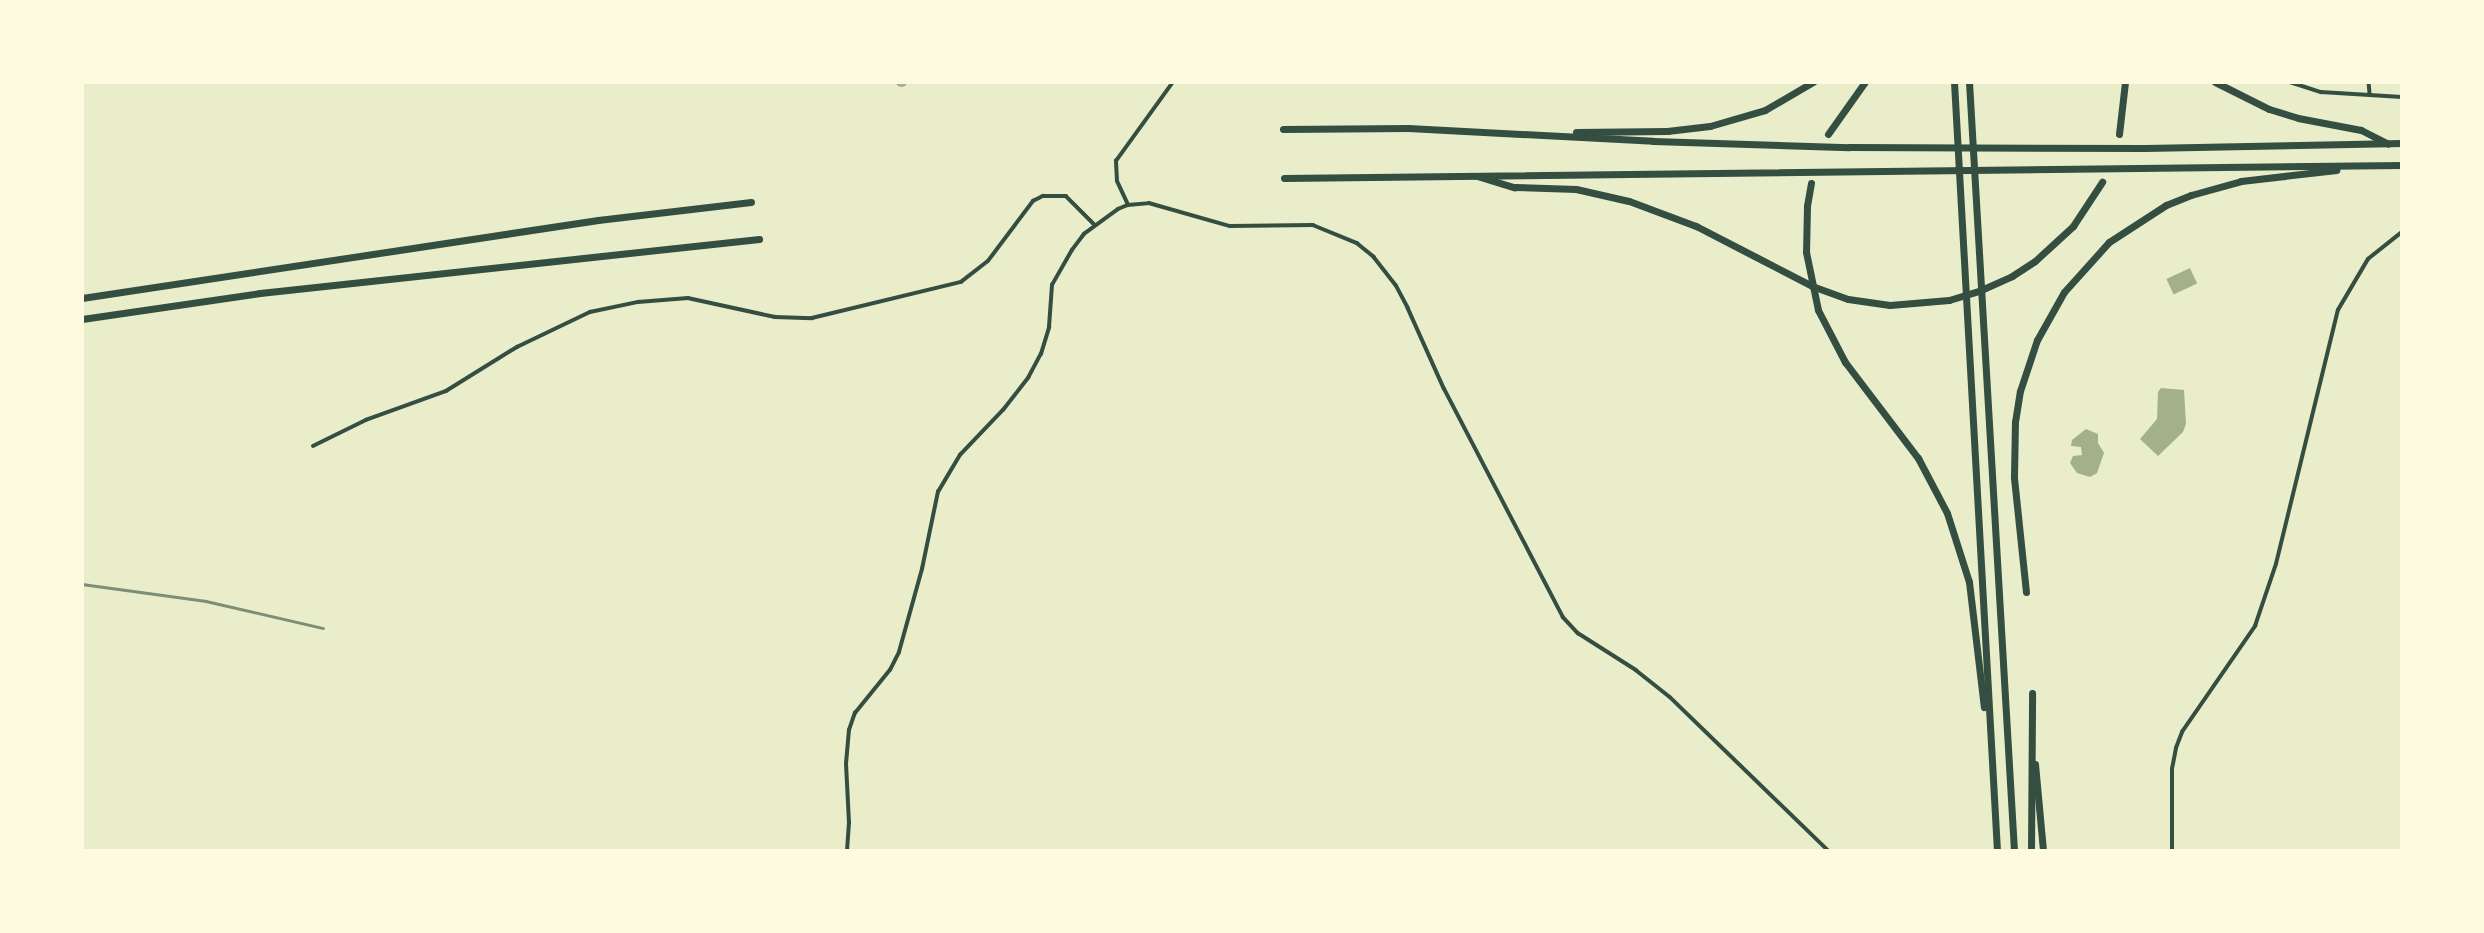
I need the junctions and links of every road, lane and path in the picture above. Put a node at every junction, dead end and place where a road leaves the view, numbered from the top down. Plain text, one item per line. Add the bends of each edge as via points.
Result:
1 (1173, 82) edge
2 (1813, 82) edge
3 (1865, 82) edge
4 (1954, 82) edge
5 (1969, 82) edge
6 (2124, 82) edge
7 (2215, 82) edge
8 (2221, 82) edge
9 (2290, 82) edge
10 (2369, 82) edge
11 (2229, 90) junction
12 (2370, 94) junction
13 (2402, 97) edge
14 (1283, 128) dead end
15 (1534, 134) junction
16 (1828, 134) dead end
17 (2119, 134) dead end
18 (2388, 144) junction
19 (2402, 144) edge
20 (2402, 165) edge
21 (2361, 166) junction
22 (1470, 173) junction
23 (1284, 178) dead end
24 (2102, 182) dead end
25 (1811, 183) dead end
26 (751, 202) dead end
27 (1128, 205) junction
28 (1095, 225) junction
29 (2402, 232) edge
30 (759, 239) dead end
31 (82, 298) edge
32 (82, 319) edge
33 (313, 446) dead end
34 (2026, 592) dead end
35 (2032, 693) dead end
36 (2032, 720) junction
37 (1990, 731) junction
38 (846, 851) edge
39 (1829, 851) edge
40 (1997, 851) edge
41 (2014, 851) edge
42 (2031, 851) edge
43 (2043, 851) edge
44 (2172, 851) edge

1 - 27 street via 1116,161 1117,181
2 - 15 highway via 1765,110 1710,127
3 - 16 highway
4 - 37 highway
5 - 41 highway
6 - 17 highway
7 - 11 highway
8 - 11 highway
9 - 12 street via 2321,92
10 - 12 street
11 - 18 highway via 2269,109 2361,130
12 - 13 street
14 - 15 highway
15 - 18 highway via 1849,147
18 - 19 highway
20 - 21 highway
21 - 22 highway
21 - 34 highway via 2241,181 2191,195 2130,226 2092,257 2071,283 2037,340 2015,422 2014,477
22 - 23 highway
22 - 24 highway via 1514,187 1576,189 1640,204 1696,226 1776,270 1848,299 1890,305 1932,303 2012,276 2073,226
25 - 37 highway via 1806,252 1818,310 1845,362 1918,458 1947,513 1969,582
26 - 31 highway via 584,222
27 - 28 street
27 - 39 street via 1149,203 1230,226 1313,225 1357,243 1374,257 1396,285 1563,617 1578,633 1670,697
28 - 33 street via 1066,196 1043,196 1033,201 988,261 961,282 820,317 775,317 688,298 590,312 517,346 446,391 366,420
28 - 38 street via 1054,280 1049,327 1028,378 960,455 938,492 899,652 855,713 849,730
29 - 44 street via 2368,259 2338,310 2276,564 2255,626 2182,732 2176,748
30 - 32 highway via 260,293
35 - 36 highway
36 - 42 highway
36 - 43 highway
37 - 40 highway

